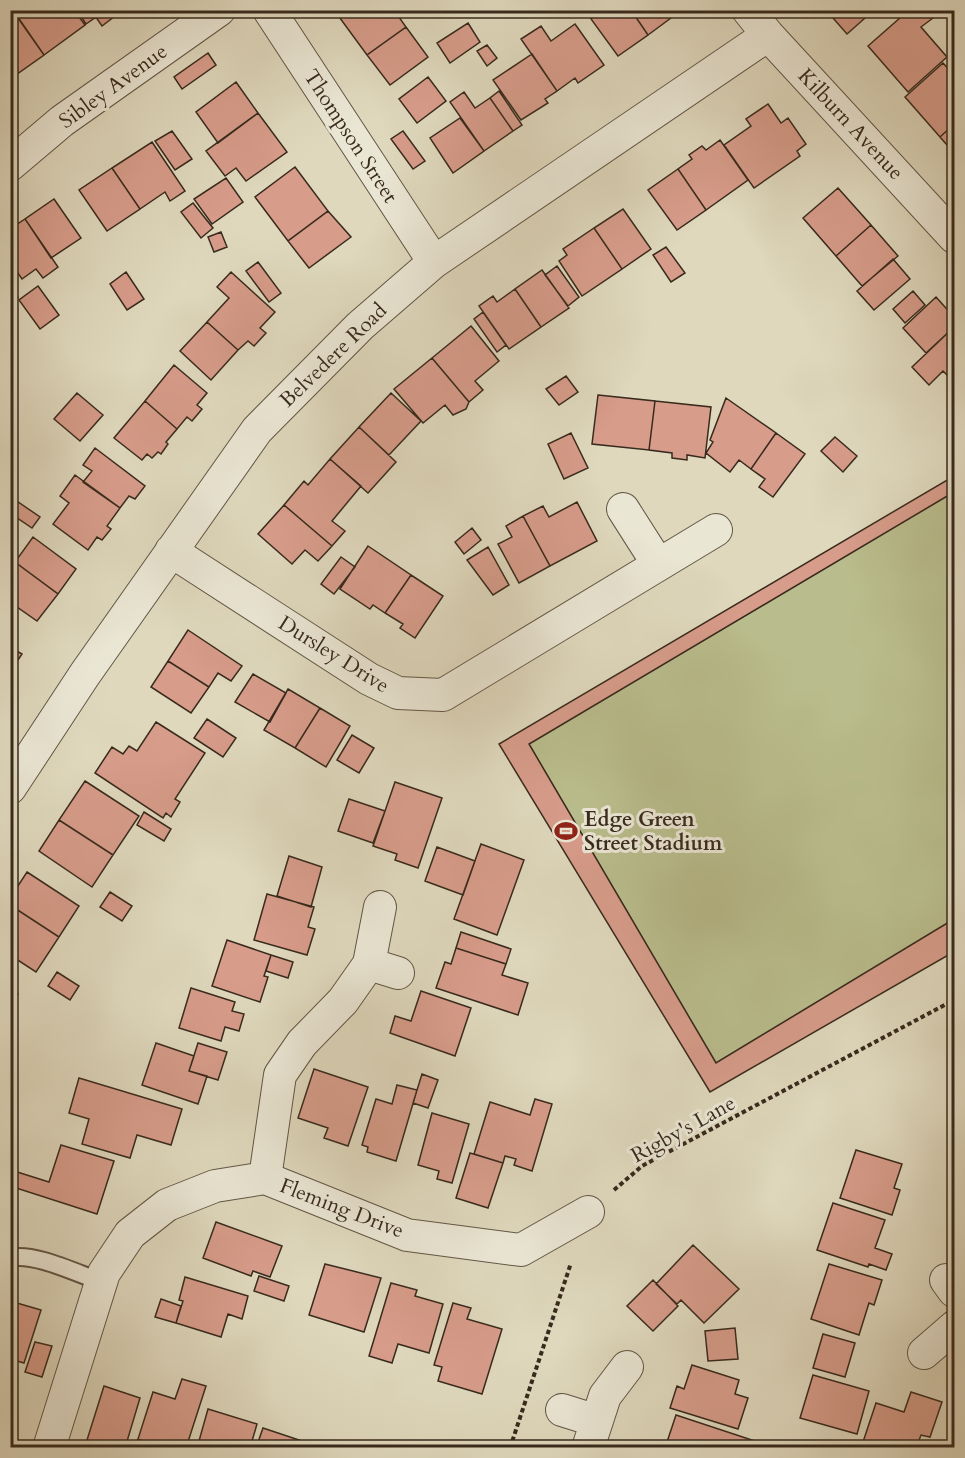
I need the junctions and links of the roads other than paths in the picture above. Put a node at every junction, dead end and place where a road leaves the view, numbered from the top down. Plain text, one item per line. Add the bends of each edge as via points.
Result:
1 (219, 10) edge
2 (269, 10) edge
3 (748, 10) edge
4 (768, 35) junction
5 (10, 165) edge
6 (954, 237) edge
7 (434, 262) junction
8 (623, 509) dead end
9 (716, 530) dead end
10 (171, 551) junction
11 (658, 564) junction
12 (10, 788) edge
13 (380, 907) dead end
14 (265, 1178) junction
15 (588, 1212) road end
16 (10, 1258) edge
17 (102, 1282) junction
18 (954, 1327) edge
19 (924, 1353) dead end
20 (627, 1367) dead end
21 (562, 1410) dead end
22 (592, 1434) edge
23 (49, 1448) edge

1 - 5 street, Sibley Avenue via 62,121
2 - 7 street, Thompson Street
3 - 4 street, Kilburn Avenue
4 - 6 street, Kilburn Avenue
4 - 7 street, Belvedere Road
7 - 10 street, Belvedere Road via 360,326 257,430
8 - 11 street
9 - 11 street, Dursley Drive
10 - 11 street, Dursley Drive via 369,679 398,693 443,695
10 - 12 street, Belvedere Road
13 - 14 street, Fleming Drive via 384,969 343,1000 302,1043 280,1075
14 - 15 street, Fleming Drive via 407,1235 522,1251
14 - 17 street, Fleming Drive via 215,1186 167,1205 130,1234
16 - 17 lane via 37,1259
17 - 23 street, Fleming Drive
18 - 19 street
20 - 22 street via 605,1396
21 - 22 street

